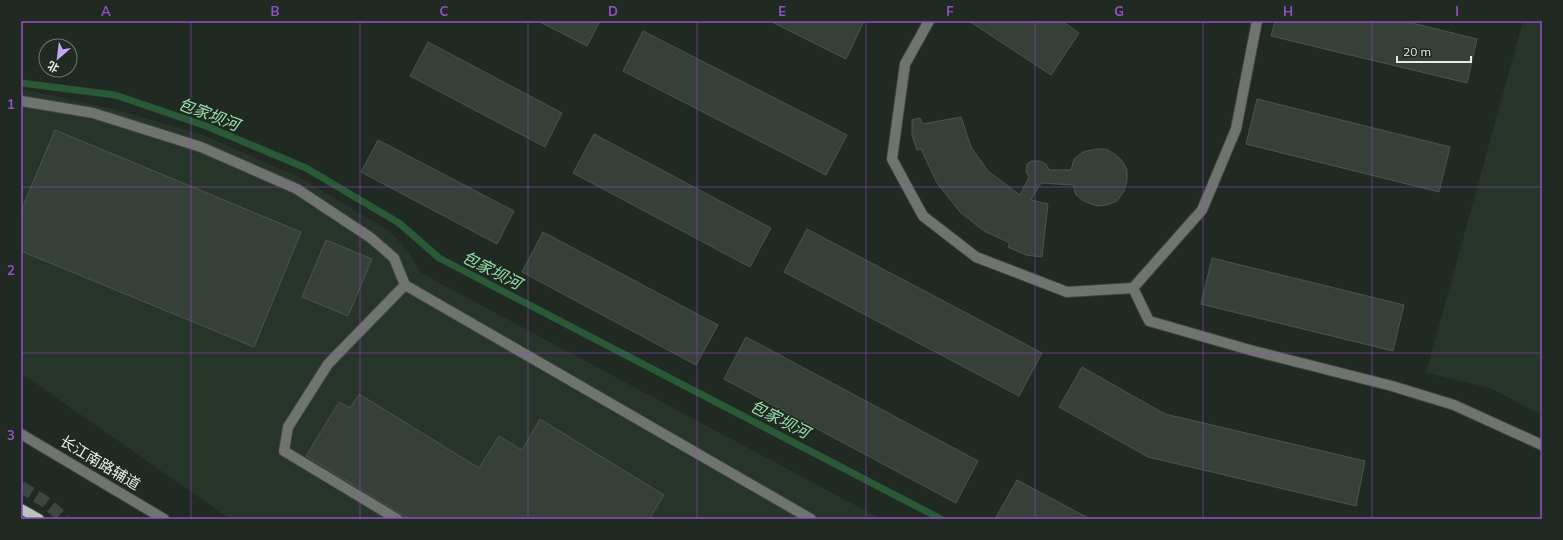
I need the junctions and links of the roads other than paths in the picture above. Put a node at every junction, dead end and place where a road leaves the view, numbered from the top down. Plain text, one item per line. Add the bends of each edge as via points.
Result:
1 (930, 21) edge
2 (1257, 21) edge
3 (21, 101) edge
4 (405, 285) junction
5 (1133, 288) junction
6 (21, 434) edge
7 (1542, 445) edge
8 (21, 509) edge
9 (809, 518) edge
10 (39, 519) edge
11 (164, 519) edge
12 (397, 519) edge

1 - 5 street via 905,64 892,159 923,216 976,257 1067,292
2 - 5 street via 1236,129 1202,210
3 - 4 street via 93,113 201,147 297,189 371,238 394,258
4 - 9 street
4 - 12 street via 328,364 288,427 284,451
5 - 7 street via 1149,322 1392,386 1454,405
6 - 11 street, 长江南路辅道
8 - 10 main road

